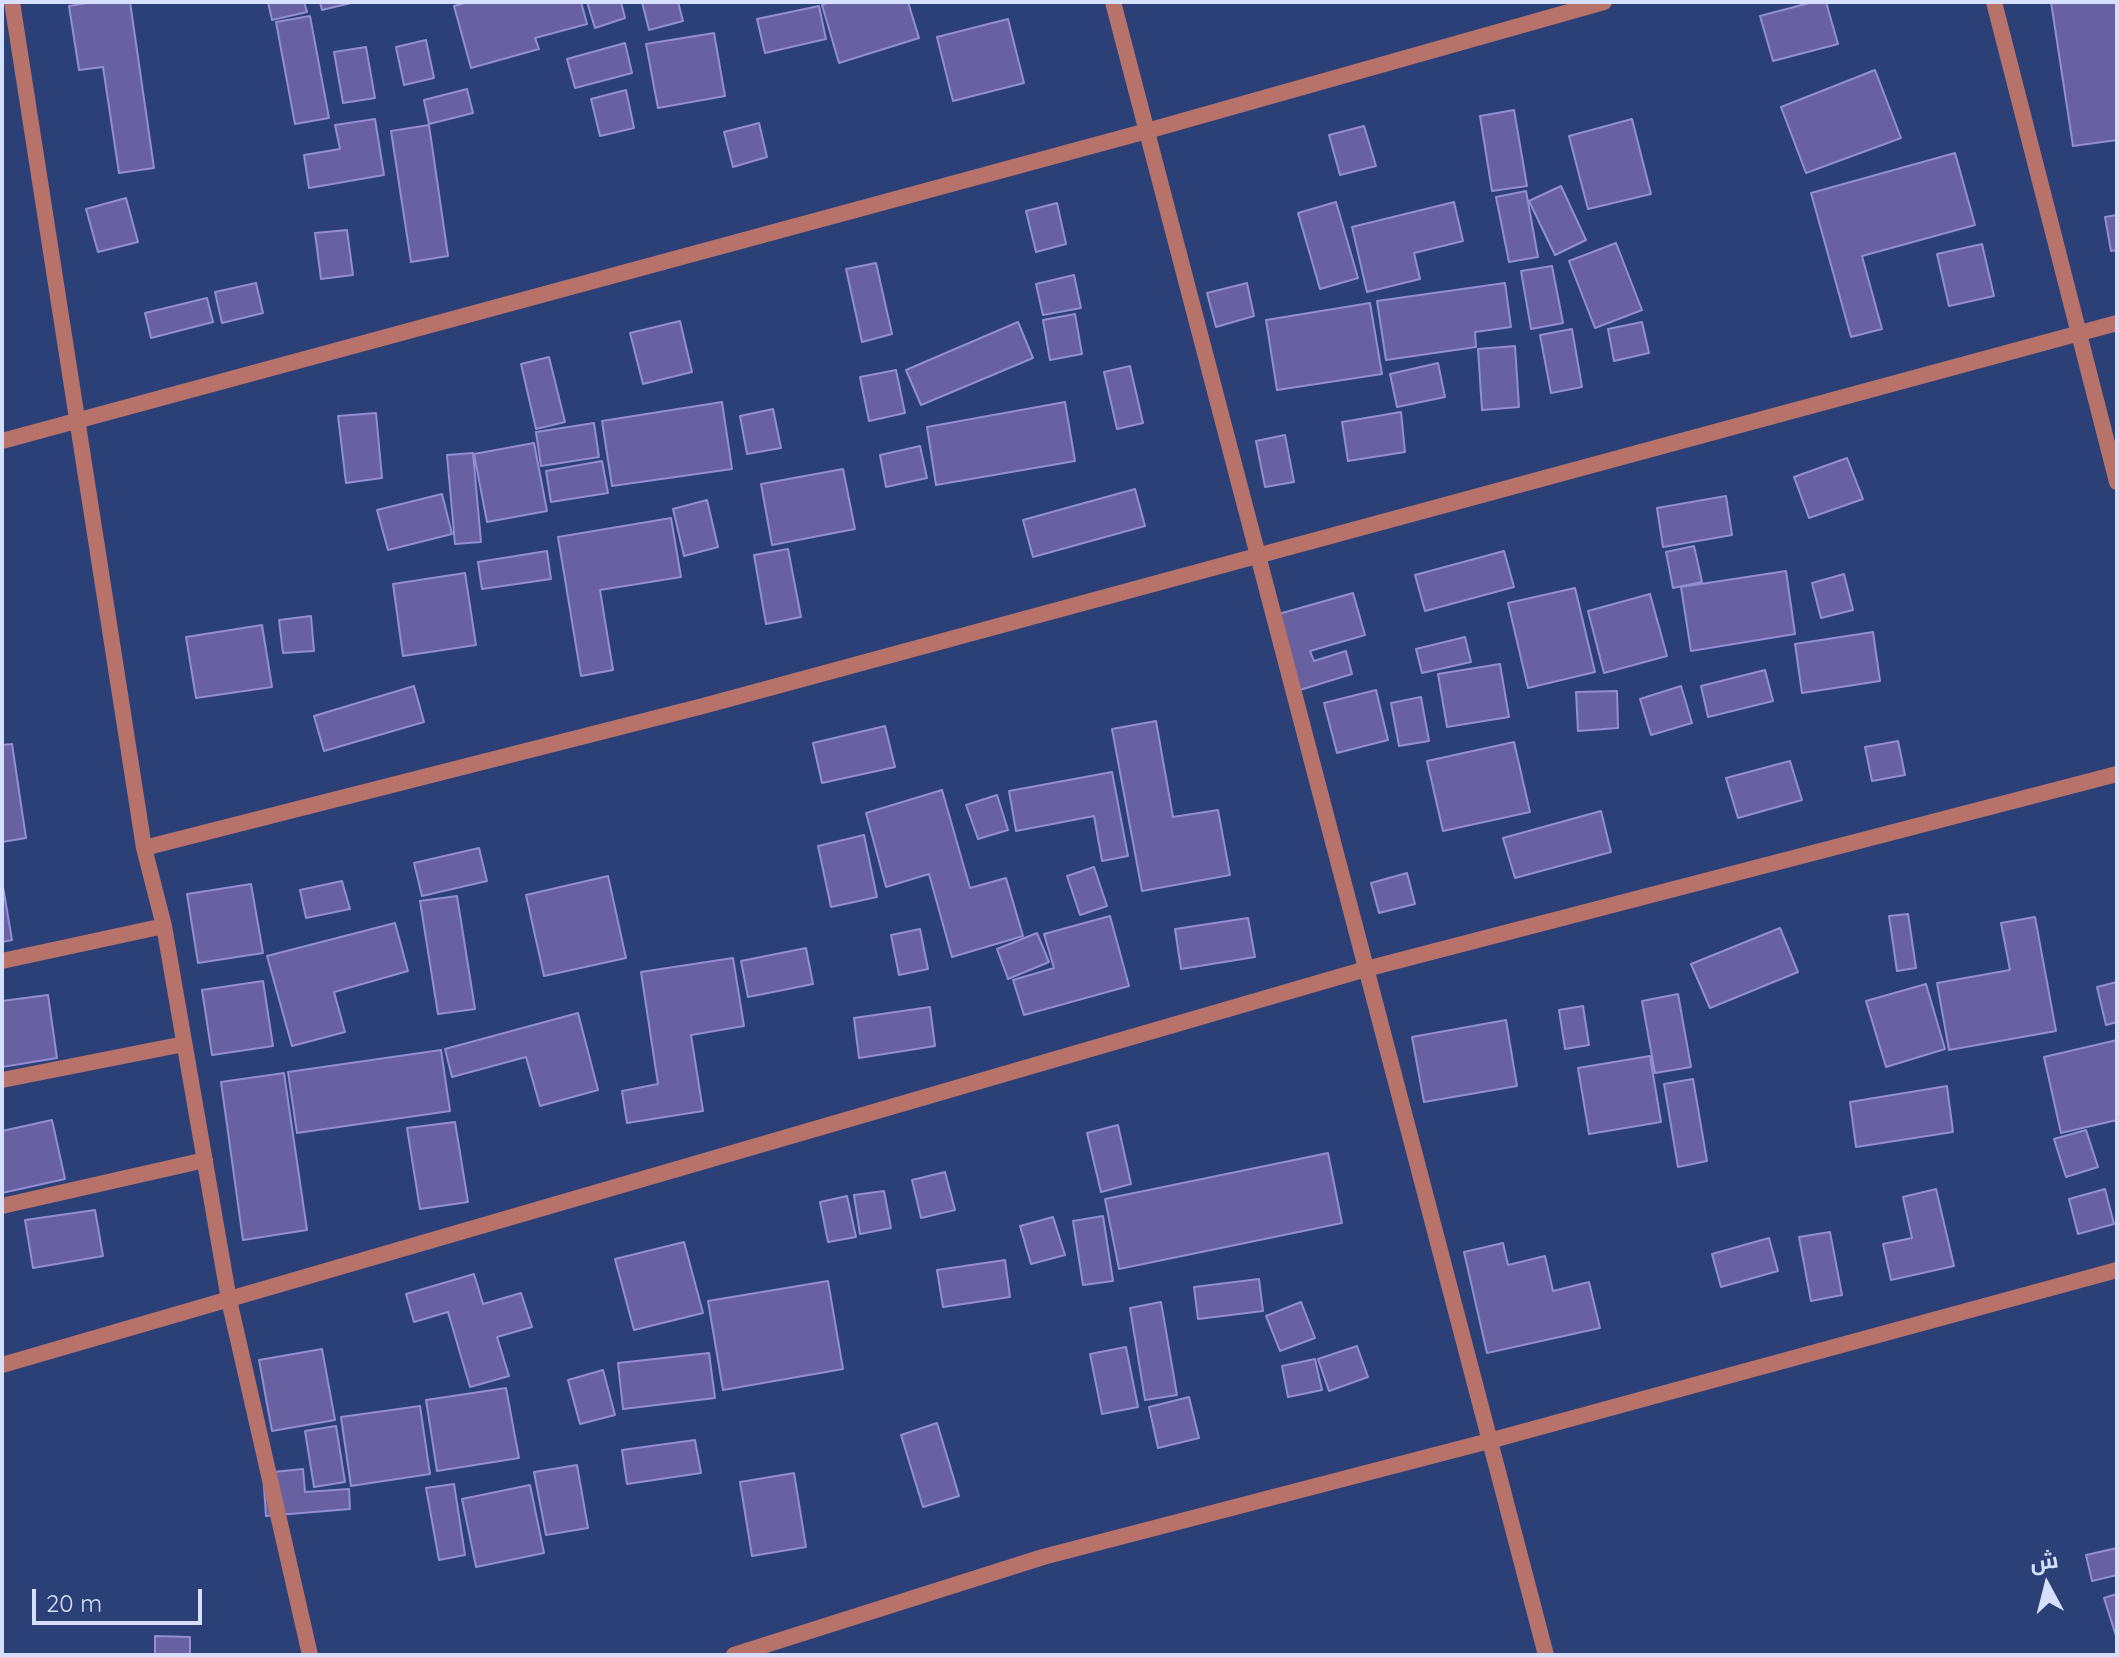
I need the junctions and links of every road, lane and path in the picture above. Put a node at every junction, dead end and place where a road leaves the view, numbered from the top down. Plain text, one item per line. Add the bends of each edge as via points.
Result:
1 (12, 2) edge
2 (1113, 2) edge
3 (1604, 2) edge
4 (1994, 2) edge
5 (1147, 131) junction
6 (2117, 323) edge
7 (2079, 334) junction
8 (78, 422) junction
9 (2, 441) edge
10 (2117, 482) edge
11 (1258, 555) junction
12 (2117, 774) edge
13 (144, 848) junction
14 (164, 926) junction
15 (2, 961) edge
16 (1366, 969) junction
17 (184, 1044) junction
18 (2, 1080) edge
19 (205, 1160) junction
20 (2, 1206) edge
21 (2117, 1270) edge
22 (229, 1300) junction
23 (2, 1365) edge
24 (1489, 1441) junction
25 (310, 1655) edge
26 (734, 1655) edge
27 (1546, 1655) edge

1 - 8 street
2 - 5 street
3 - 5 street
4 - 7 street
5 - 8 street
5 - 11 street
6 - 7 street
7 - 10 street
7 - 11 street
8 - 9 street
8 - 13 street
11 - 13 street via 703,706
11 - 16 street
12 - 16 street
13 - 14 street
14 - 15 street
14 - 17 street
16 - 22 street
16 - 24 street
17 - 18 street
17 - 19 street
19 - 20 street
19 - 22 street
21 - 24 street
22 - 23 street
22 - 25 street
24 - 26 street via 1043,1557
24 - 27 street

